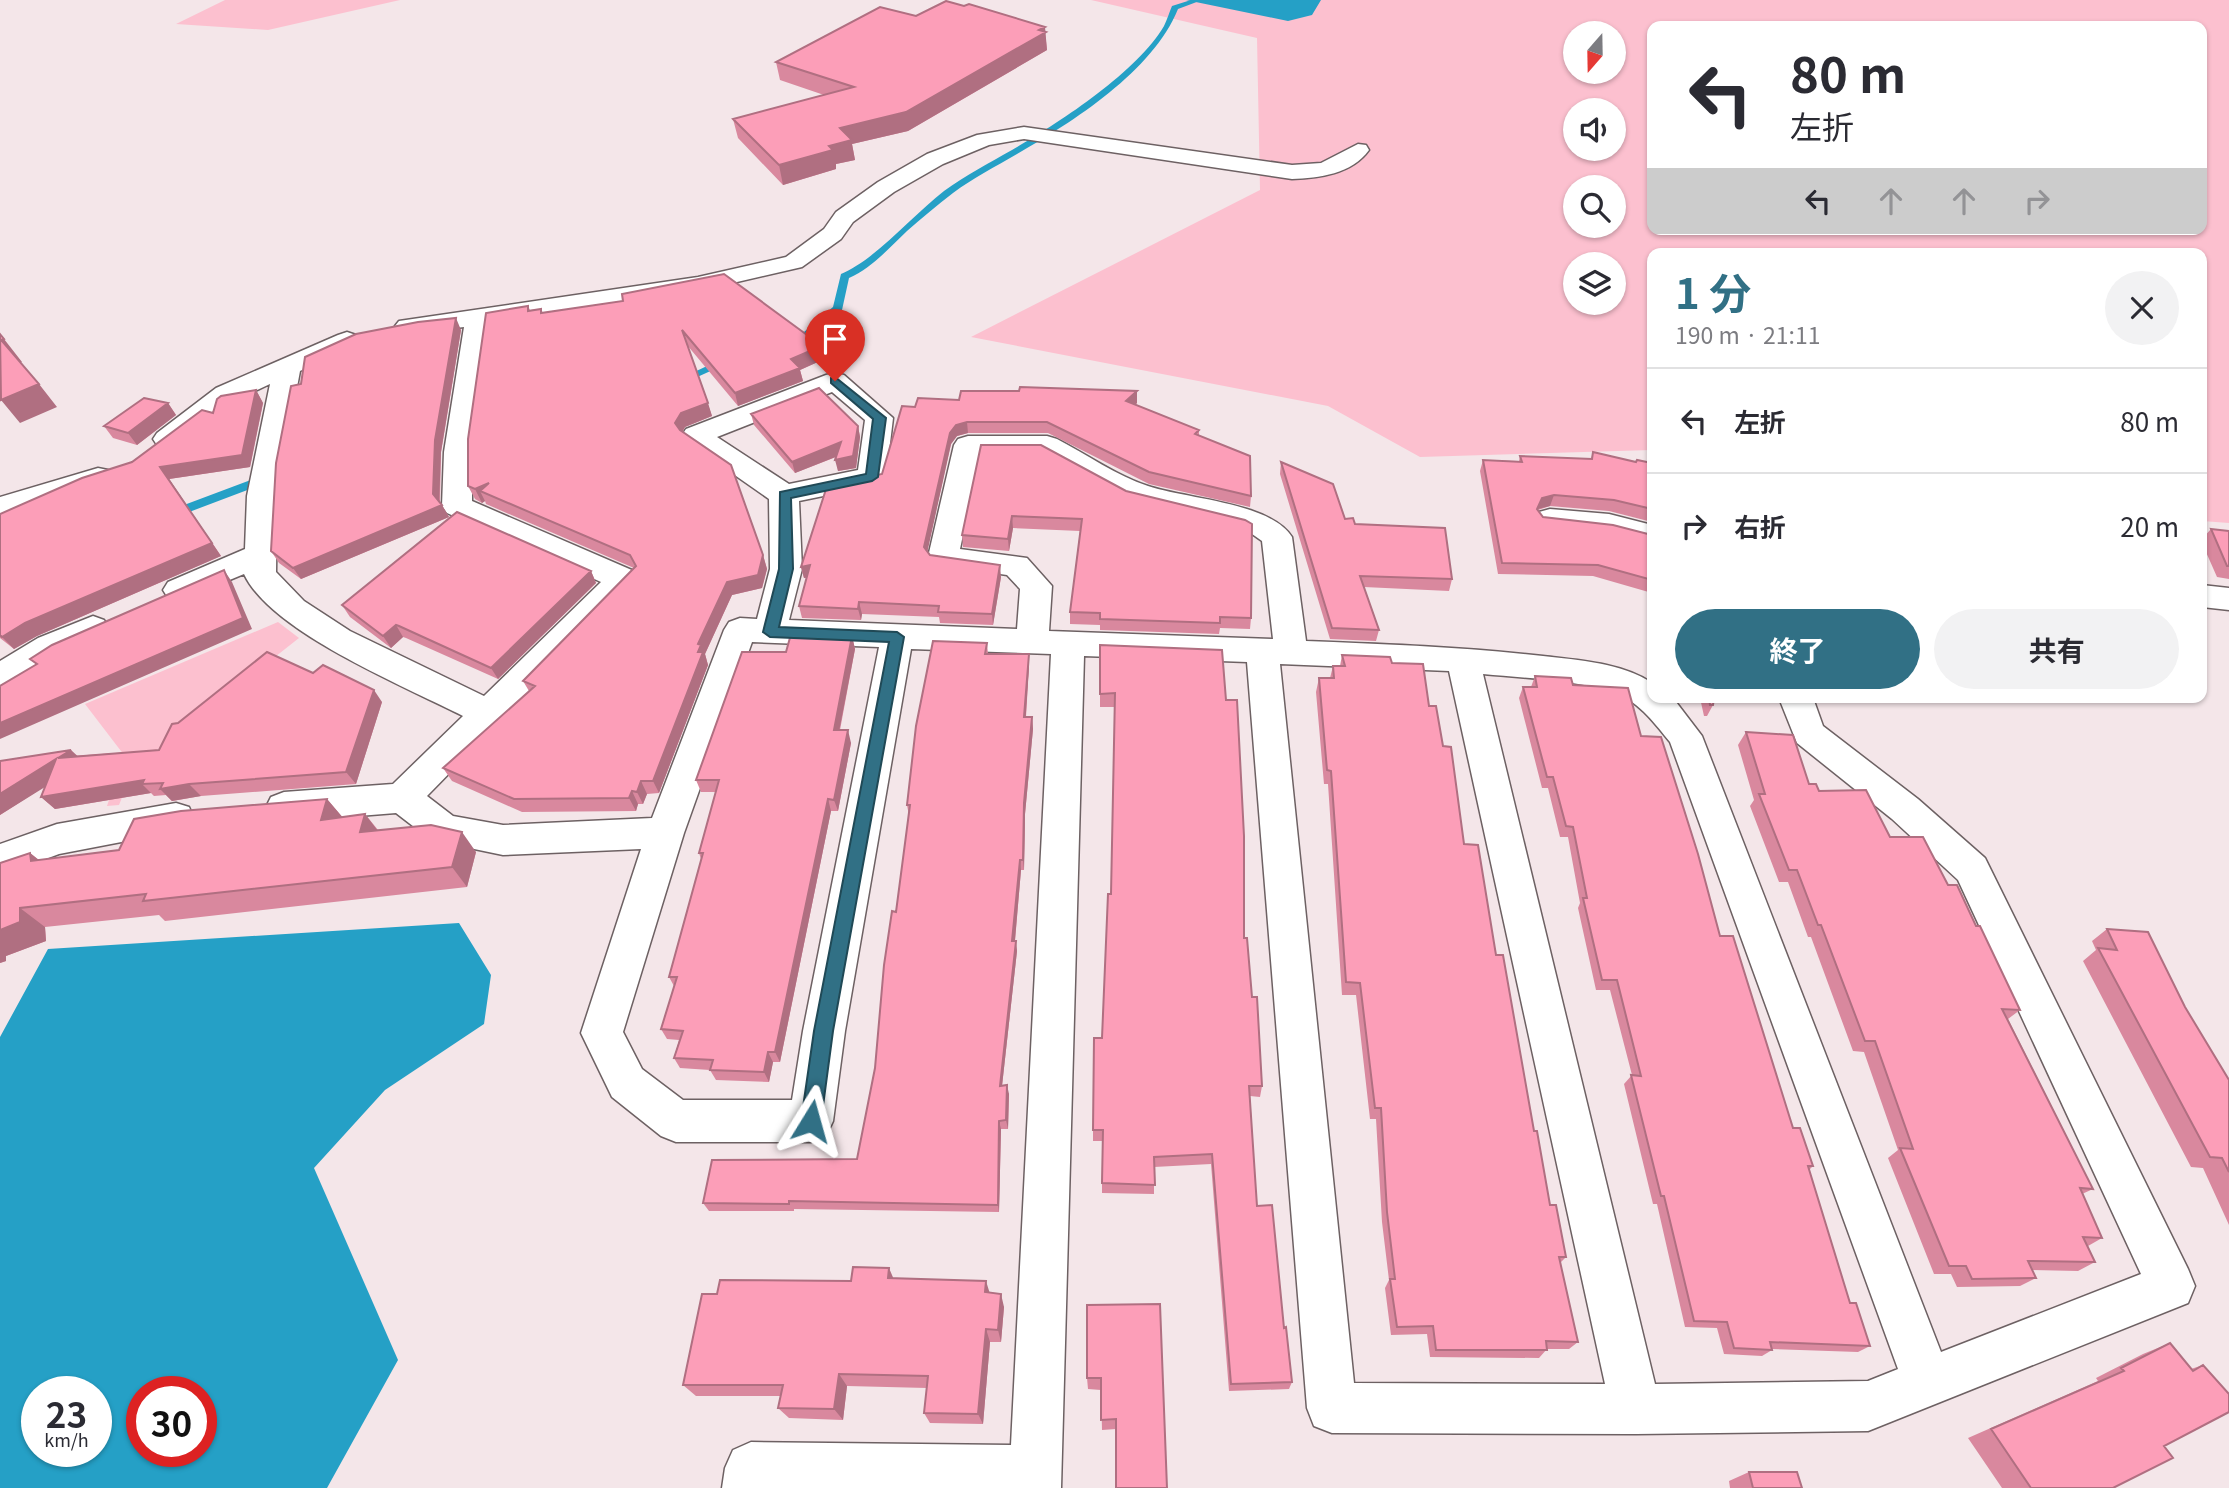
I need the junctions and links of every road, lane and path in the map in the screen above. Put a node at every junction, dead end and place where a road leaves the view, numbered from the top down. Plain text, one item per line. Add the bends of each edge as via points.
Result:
1 (1357, 150) dead end
2 (478, 318) junction
3 (287, 368) junction
4 (784, 495) junction
5 (0, 507) edge
6 (1550, 519) edge
7 (1647, 535) edge
8 (260, 555) junction
9 (2207, 597) edge
10 (2229, 599) edge
11 (770, 632) junction
12 (897, 637) junction
13 (1050, 643) junction
14 (1276, 651) junction
15 (1464, 659) junction
16 (0, 677) edge
17 (1647, 697) edge
18 (1656, 703) edge
19 (1798, 703) edge
20 (488, 713) junction
21 (402, 798) junction
22 (255, 810) edge
23 (215, 813) edge
24 (665, 833) junction
25 (0, 860) edge
26 (1928, 1382) junction
27 (1636, 1409) junction
28 (1035, 1479) edge
29 (748, 1488) edge

1 - 2 street via 1341,165 1292,173 1024,133 984,139 935,159 886,187 794,262 698,284
2 - 3 street via 357,336
2 - 20 street via 460,439 457,506 623,579
3 - 5 street via 226,394 130,464
3 - 8 street via 262,496
4 - 4 street via 872,477 879,418 835,381 696,435
4 - 11 street via 786,569
6 - 7 street via 1609,524
8 - 16 street via 50,646
8 - 20 street via 260,575 293,609 338,639
9 - 10 street
11 - 12 street
11 - 24 street via 740,630
12 - 13 street
12 - 24 street via 811,1121 676,1121 627,1083 608,1046 602,1034
13 - 14 street
13 - 14 street via 1036,586 1016,566 943,557 968,445 1047,445 1137,493 1255,522 1277,537
13 - 28 street
14 - 15 street
14 - 27 street via 1332,1408
15 - 17 street via 1572,672 1629,684
15 - 27 street
18 - 26 street via 1685,736
19 - 26 street via 1809,734 1972,869 2171,1286
20 - 21 street
21 - 22 street
21 - 24 street via 444,829 503,840
23 - 25 street via 57,839
26 - 27 street via 1868,1406
28 - 29 street via 751,1468

